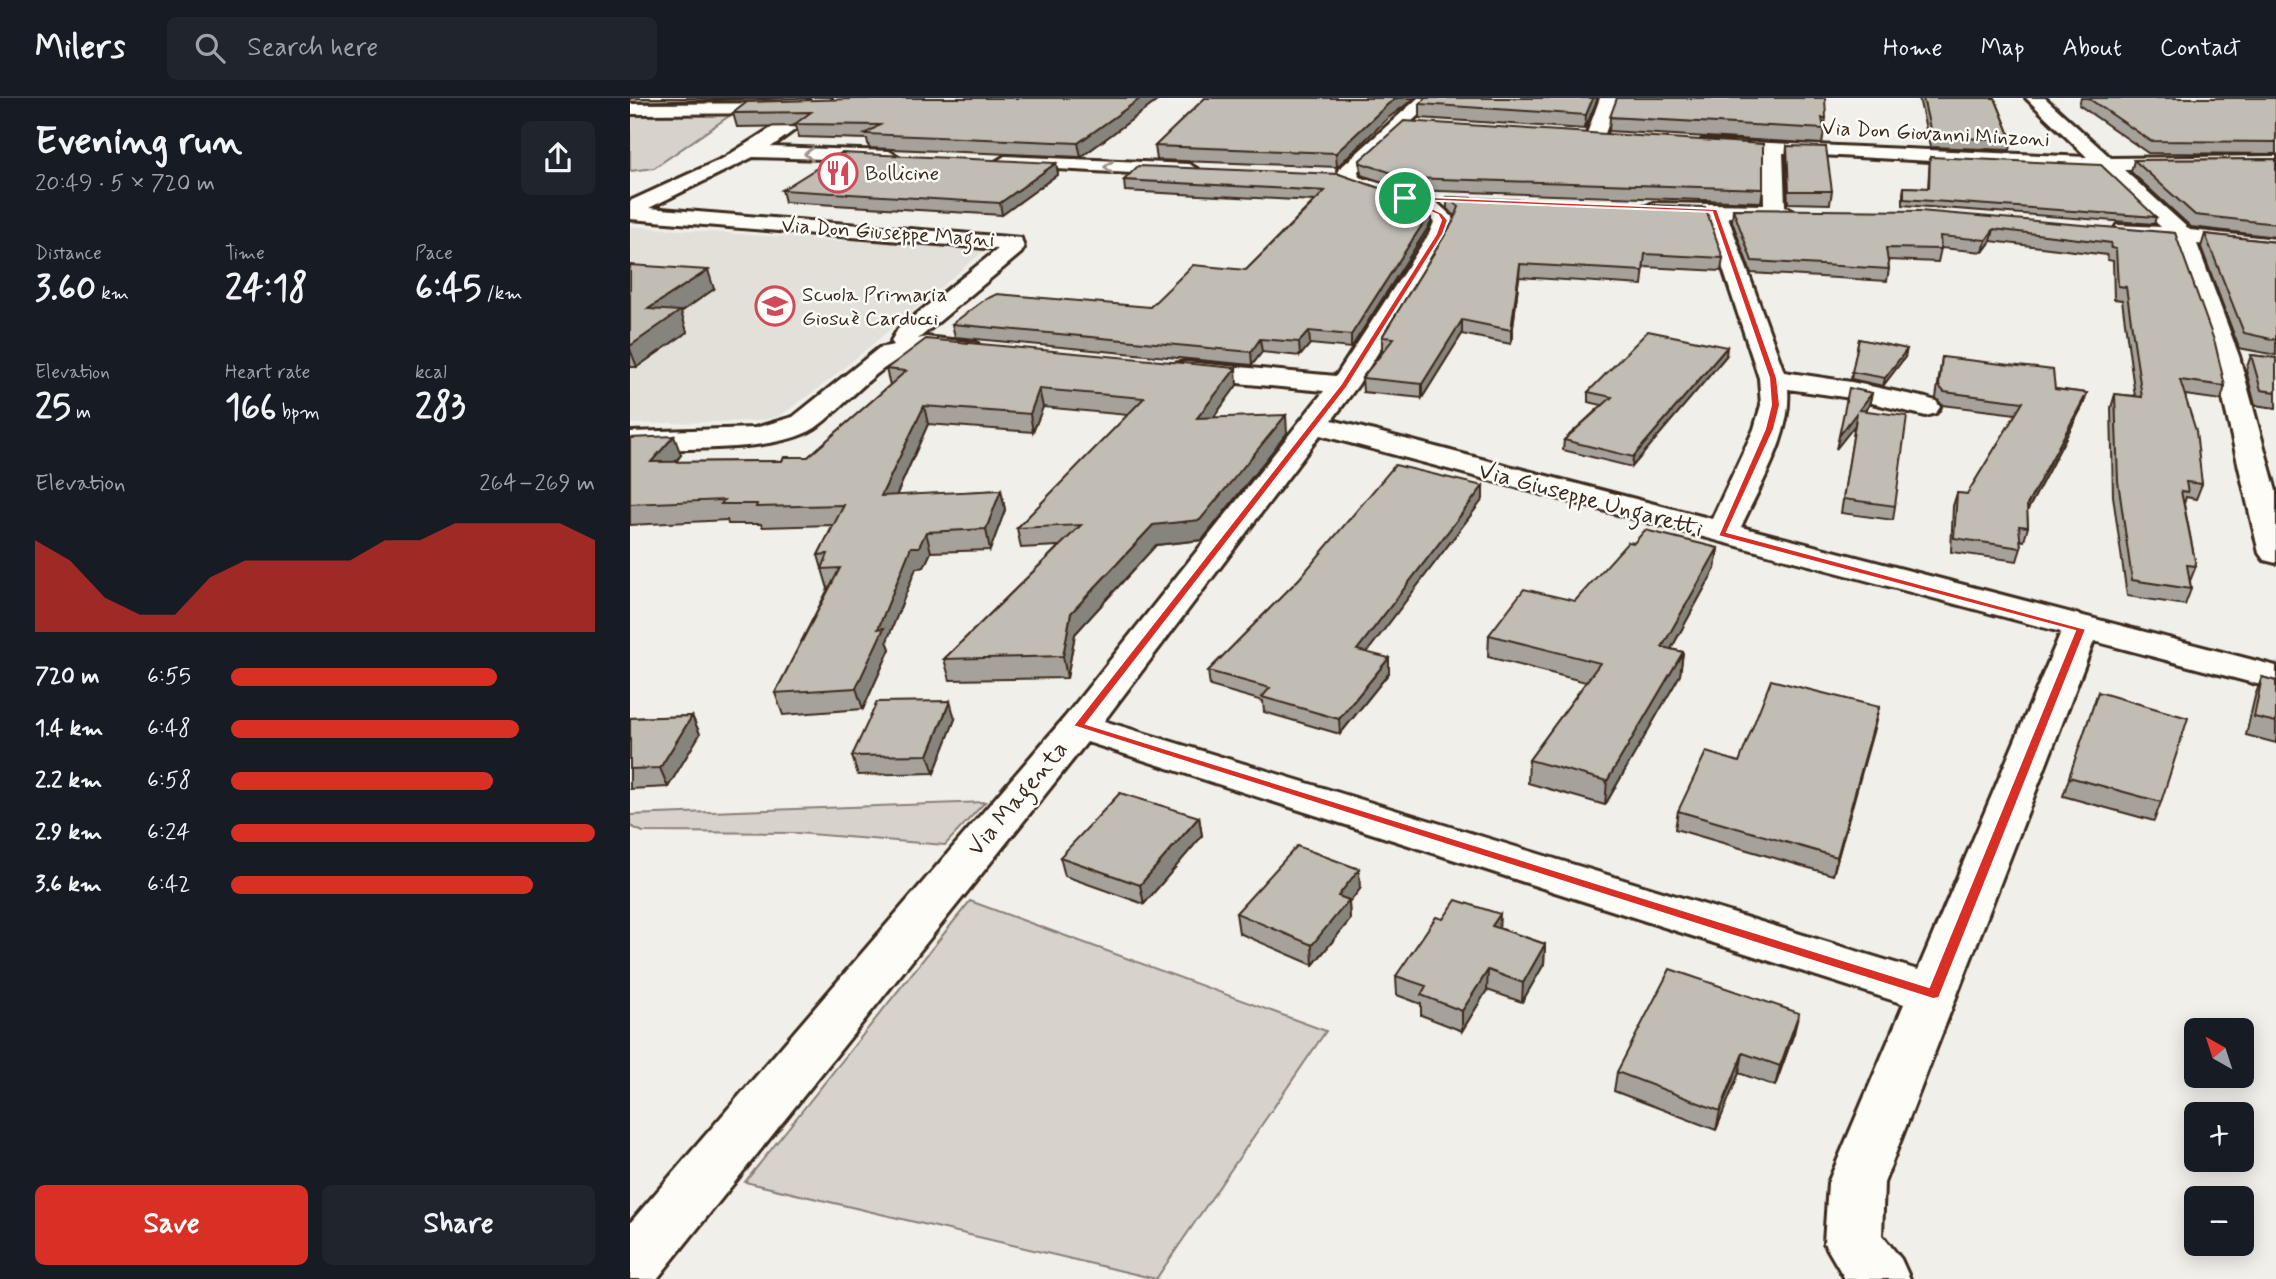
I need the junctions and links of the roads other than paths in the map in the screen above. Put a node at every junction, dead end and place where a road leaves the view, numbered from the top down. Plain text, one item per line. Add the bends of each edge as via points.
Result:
1 (1428, 98) edge
2 (1609, 98) edge
3 (2035, 98) edge
4 (818, 103) edge
5 (842, 107) edge
6 (630, 109) edge
7 (1396, 124) junction
8 (1431, 127) edge
9 (1622, 140) edge
10 (1690, 143) edge
11 (1773, 147) junction
12 (755, 152) junction
13 (907, 158) edge
14 (990, 162) edge
15 (2276, 162) edge
16 (2104, 164) junction
17 (1211, 171) edge
18 (1405, 198) junction
19 (1458, 200) edge
20 (1632, 208) edge
21 (630, 211) edge
22 (1715, 211) junction
23 (1812, 211) edge
24 (1775, 212) junction
25 (2101, 227) edge
26 (2182, 235) junction
27 (2276, 246) edge
28 (910, 347) junction
29 (995, 351) edge
30 (1159, 367) edge
31 (1773, 378) junction
32 (1344, 385) junction
33 (1926, 407) dead end
34 (1312, 424) junction
35 (630, 441) edge
36 (2269, 498) edge
37 (1722, 534) junction
38 (2276, 553) edge
39 (2081, 629) junction
40 (2276, 678) edge
41 (1079, 726) junction
42 (1933, 994) junction
43 (639, 1245) edge
44 (1880, 1279) edge

1 - 7 street, Via Magenta
2 - 9 street via 1587,138
3 - 16 street
4 - 5 street
4 - 6 street
4 - 12 street
7 - 8 street
7 - 18 street, Via Magenta via 1342,177
10 - 11 street, Via Don Giovanni Minzoni
11 - 16 street, Via Don Giovanni Minzoni
11 - 24 street
13 -> 12 street
12 - 21 street
17 -> 14 street
15 - 16 street, Via Don Giovanni Minzoni
16 - 26 street
18 - 19 street
18 - 32 street, Via Magenta via 1440,214 1444,225
20 - 22 street
21 - 28 street, Via Don Giuseppe Magni via 1013,243 1013,248 907,334 904,341
22 - 24 street
22 - 31 street
23 - 24 street
25 - 26 street
26 - 27 street
26 - 36 street via 2239,358
28 - 29 street
28 - 35 street via 883,358 803,423 757,437
30 - 32 street
31 - 33 street
31 - 37 street via 1776,405 1769,429
32 - 34 street, Via Magenta
34 - 37 street, Via Giuseppe Ungaretti
34 - 41 street, Via Magenta
36 - 38 street
37 - 39 street, Via Giuseppe Ungaretti
39 - 40 street, Via Giuseppe Ungaretti
39 - 42 street
41 - 42 street
41 - 43 street, Via Magenta
42 - 44 street via 1856,1183 1853,1243

